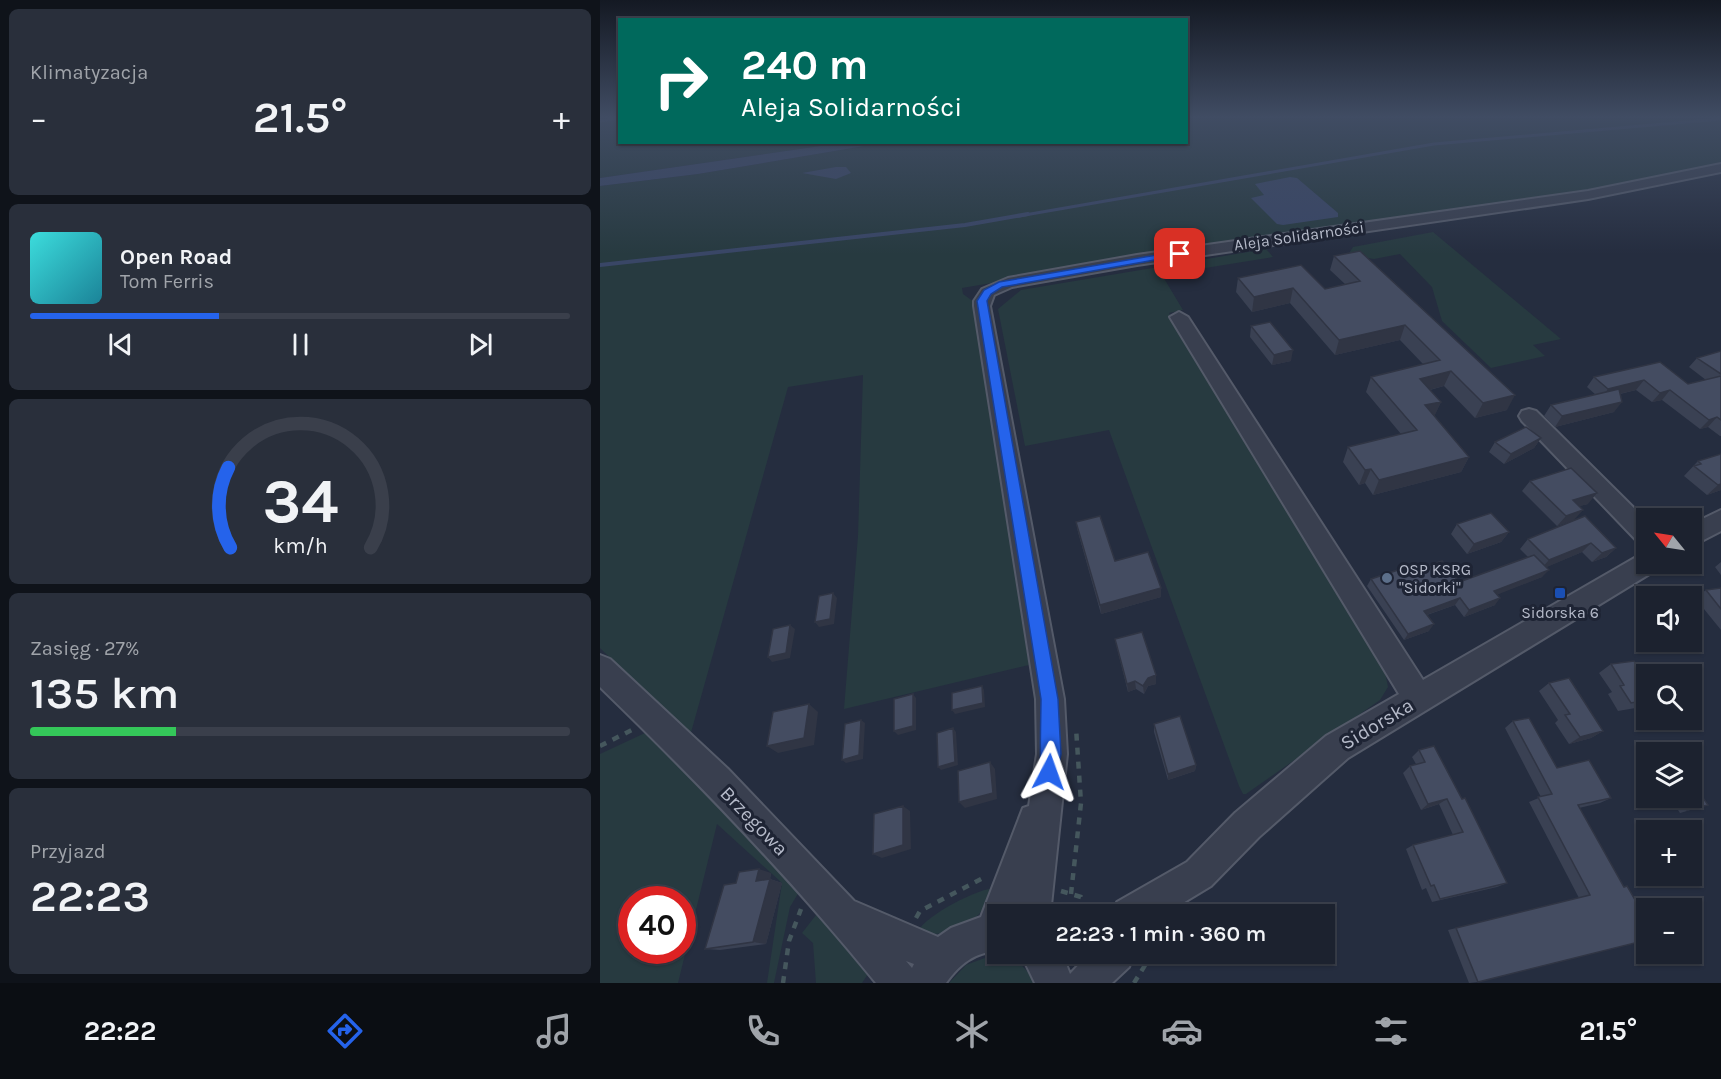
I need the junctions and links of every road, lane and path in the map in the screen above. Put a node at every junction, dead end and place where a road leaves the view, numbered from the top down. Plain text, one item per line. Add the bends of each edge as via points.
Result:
1 (1721, 168) edge
2 (1179, 317) dead end
3 (1529, 416) dead end
4 (1721, 519) edge
5 (1636, 525) edge
6 (1702, 530) edge
7 (1636, 569) edge
8 (600, 668) edge
9 (1418, 698) junction
10 (653, 717) junction
11 (600, 746) edge
12 (1046, 790) junction
13 (1199, 874) junction
14 (995, 878) dead end
15 (815, 884) junction
16 (1054, 889) dead end
17 (1004, 904) edge
18 (1033, 904) edge
19 (1084, 904) edge
20 (1149, 904) edge
21 (1168, 904) edge
22 (846, 916) junction
23 (910, 926) dead end
24 (987, 930) edge
25 (1105, 964) edge
26 (1146, 964) edge
27 (933, 971) edge
28 (783, 983) edge
29 (900, 983) edge
30 (1085, 983) edge
31 (1134, 983) edge

1 - 12 street, Aleja Solidarności via 1588,195 1137,260 1008,283 988,292 982,306 1050,699 1052,754
2 - 9 street
3 - 5 street
4 - 6 street
7 - 9 street, Sidorska
8 - 10 street, Brzegowa
9 - 13 street, Sidorska via 1337,747 1247,825
10 - 11 path
10 - 15 street, Brzegowa
12 - 17 street
12 - 18 street
13 - 20 street, Sidorska
13 - 21 street
14 - 23 path via 988,876 920,911
15 - 22 street, Brzegowa
15 - 28 path via 795,920
16 - 19 path via 1081,897
22 - 27 street
22 - 29 street, Brzegowa
24 - 27 street via 966,941
25 - 30 street
26 - 31 path

